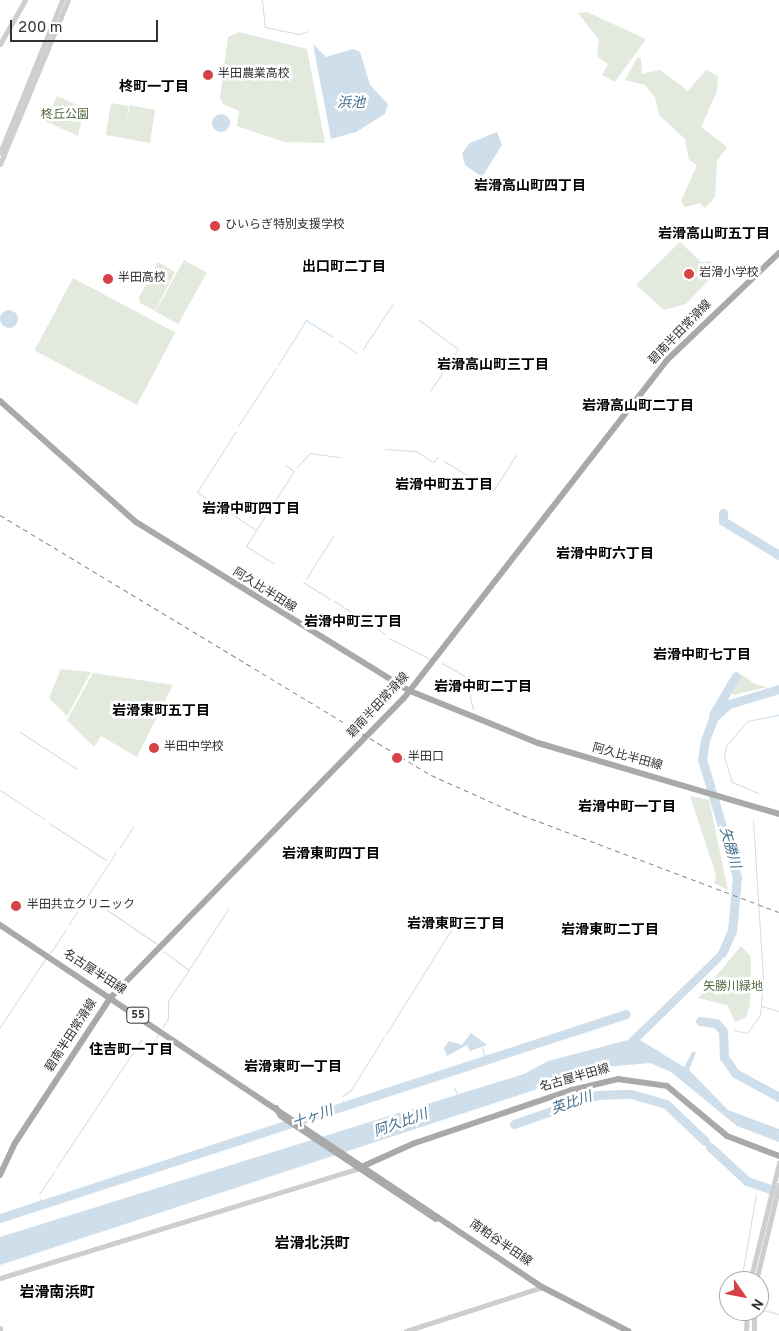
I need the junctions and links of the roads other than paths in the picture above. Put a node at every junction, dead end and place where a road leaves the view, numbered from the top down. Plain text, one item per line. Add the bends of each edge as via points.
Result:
1 (25, 0) edge
2 (62, 0) edge
3 (68, 0) edge
4 (0, 44) edge
5 (0, 153) edge
6 (0, 164) edge
7 (779, 253) edge
8 (0, 401) edge
9 (410, 691) junction
10 (779, 814) edge
11 (0, 924) edge
12 (111, 997) junction
13 (276, 1108) junction
14 (779, 1156) edge
15 (349, 1158) junction
16 (779, 1163) edge
17 (362, 1166) junction
18 (0, 1175) edge
19 (779, 1186) edge
20 (752, 1271) edge
21 (758, 1271) edge
22 (0, 1278) edge
23 (540, 1287) junction
24 (406, 1331) edge
25 (620, 1331) edge
26 (628, 1331) edge

1 - 4 street
2 - 5 street
3 - 6 street
7 - 9 main road, 碧南半田常滑線 via 668,360
8 - 9 main road, 阿久比半田線 via 136,522
9 - 10 main road, 阿久比半田線 via 538,743 722,794
9 - 12 main road, 碧南半田常滑線
11 - 12 main road, 名古屋半田線 / 55
12 - 13 main road, 名古屋半田線 / 55
12 - 18 main road, 碧南半田常滑線 via 15,1143
13 - 15 main road, 名古屋半田線 / 55
13 - 15 main road, 名古屋半田線 / 55 via 281,1116
14 - 17 main road, 名古屋半田線 via 727,1136 667,1086 618,1079 442,1134
15 - 17 main road, 名古屋半田線 / 55
16 - 20 street
17 - 22 street
17 - 23 main road, 南粕谷半田線
19 - 21 street
23 - 24 street
23 - 25 main road, 南粕谷半田線
23 - 26 main road, 南粕谷半田線

